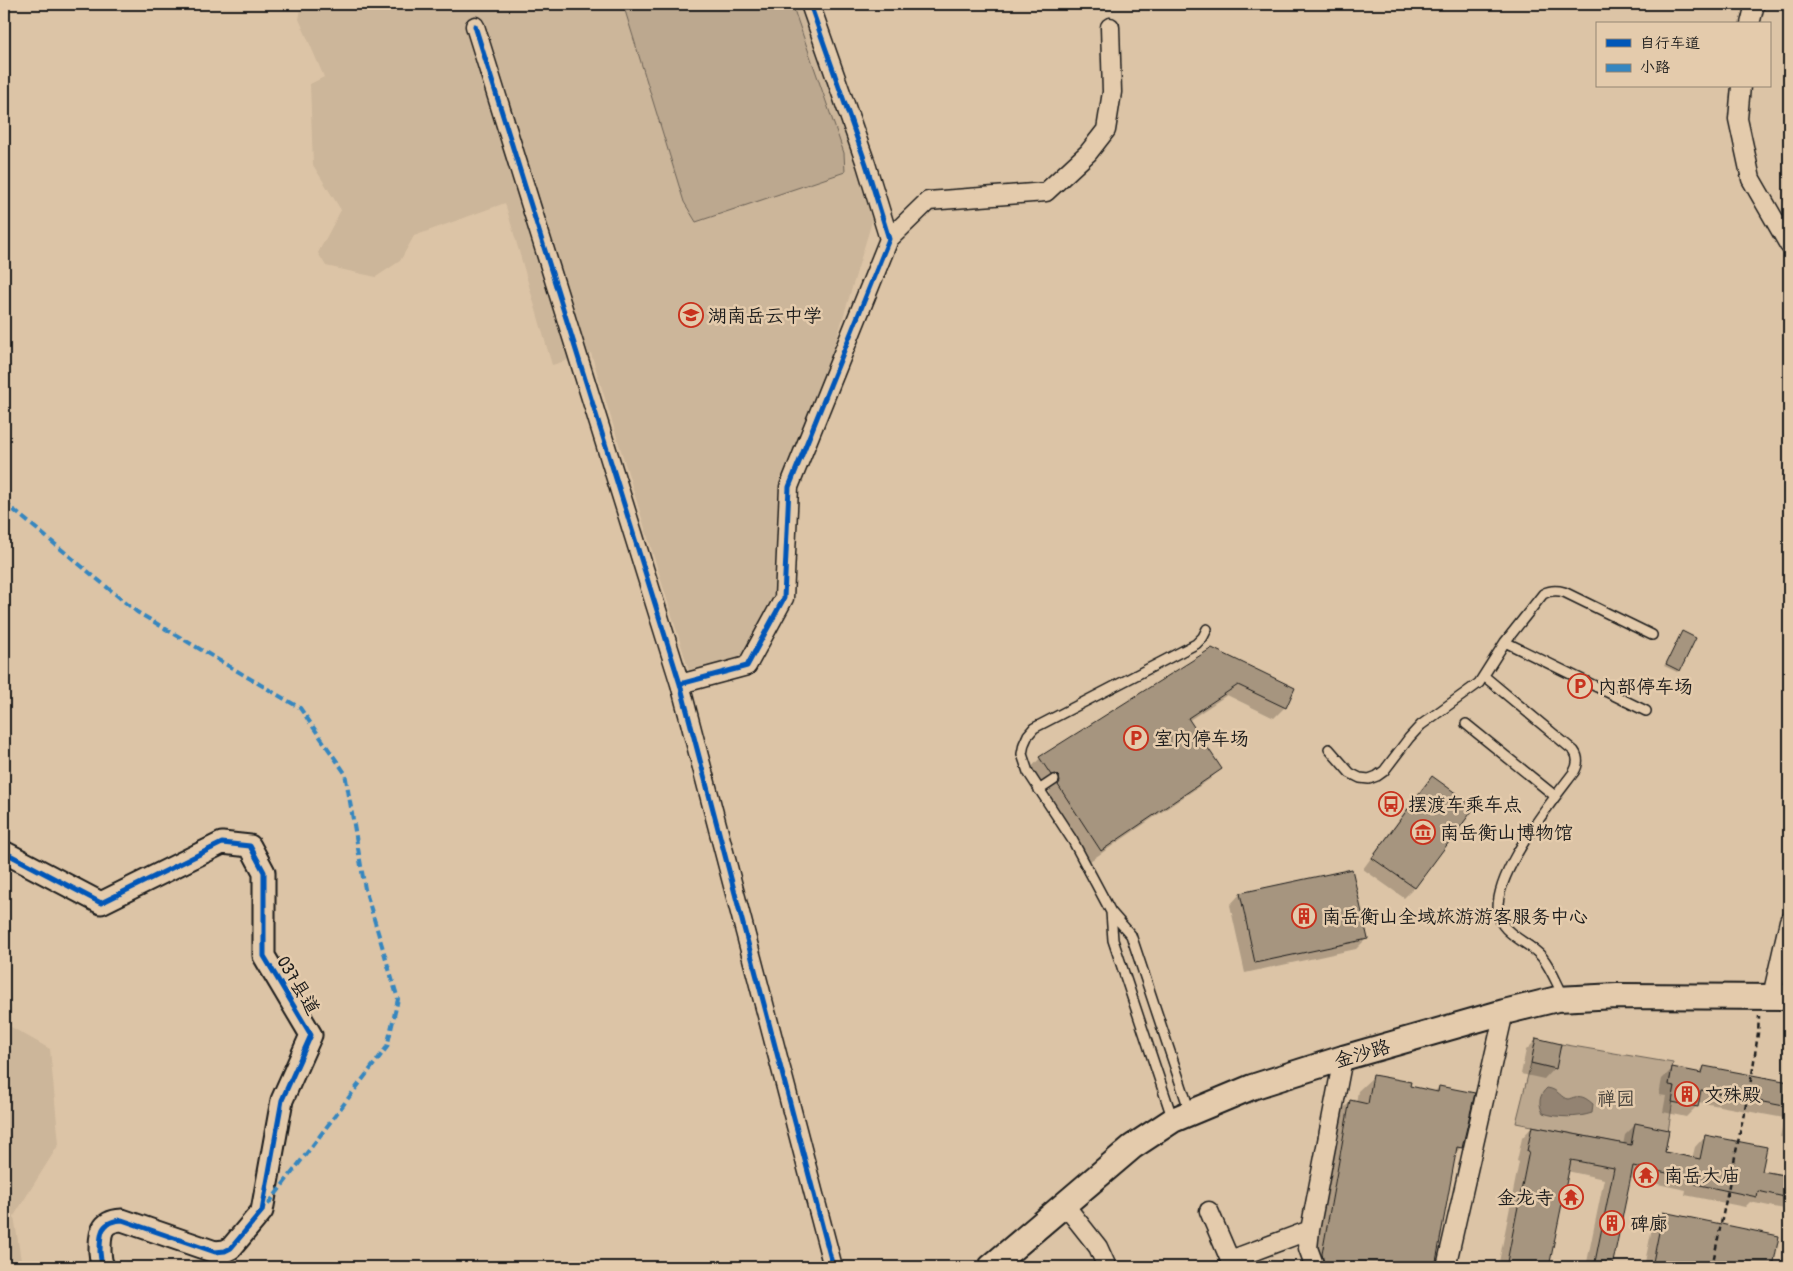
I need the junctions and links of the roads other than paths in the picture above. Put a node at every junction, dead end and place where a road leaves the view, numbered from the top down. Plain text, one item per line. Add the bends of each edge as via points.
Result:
1 (810, 4) edge
2 (1755, 4) edge
3 (1750, 22) edge
4 (475, 26) dead end
5 (1110, 27) dead end
6 (1741, 88) edge
7 (889, 239) junction
8 (1789, 245) edge
9 (1207, 629) dead end
10 (1652, 636) dead end
11 (1505, 642) junction
12 (1484, 676) junction
13 (680, 684) junction
14 (1646, 711) dead end
15 (1466, 724) dead end
16 (1329, 749) dead end
17 (1054, 780) dead end
18 (1040, 790) junction
19 (1555, 796) junction
20 (4, 852) edge
21 (1111, 912) junction
22 (1789, 921) edge
23 (1774, 996) edge
24 (1564, 998) junction
25 (1504, 1012) junction
26 (1343, 1058) junction
27 (1181, 1116) junction
28 (1064, 1204) junction
29 (1209, 1211) dead end
30 (1310, 1230) junction
31 (1232, 1263) edge
32 (104, 1267) edge
33 (833, 1267) edge
34 (991, 1267) edge
35 (1106, 1267) edge
36 (1315, 1267) edge
37 (1446, 1267) edge

1 - 7 street
2 - 3 street
4 - 13 street
5 - 7 street via 1112,92 1106,130 1088,153 1046,192 928,200
6 - 8 street via 1738,119 1751,179
7 - 13 street via 789,487 784,598 747,666
9 - 18 lane via 1196,644 1034,728 1028,735 1022,754 1028,772
10 - 11 lane via 1564,592 1553,590 1543,594
11 - 12 lane
11 - 14 lane
12 - 16 lane via 1421,726 1384,772 1377,776 1368,779 1350,773
12 - 19 lane via 1576,754 1576,769
13 - 33 street
15 - 19 lane
17 - 18 lane
18 - 21 lane via 1073,840
19 - 24 lane via 1520,847 1501,891 1497,913 1509,932 1542,957
20 - 32 street, 037县道 via 102,903 222,844 250,846 264,872 264,956 311,1035 282,1100 262,1210 232,1248 216,1252 122,1220 112,1220 100,1235 101,1264
21 - 27 lane via 1113,940
21 - 27 lane via 1131,935
22 - 23 street
23 - 24 main road, 金沙路
24 - 25 main road, 金沙路
25 - 26 main road, 金沙路
25 - 37 street
26 - 27 main road, 金沙路 via 1252,1087
26 - 30 street
27 - 28 main road, 金沙路 via 1132,1147
28 - 34 main road, 金沙路
28 - 35 street via 1098,1247
29 - 31 street
30 - 31 street
30 - 36 street via 1308,1248

